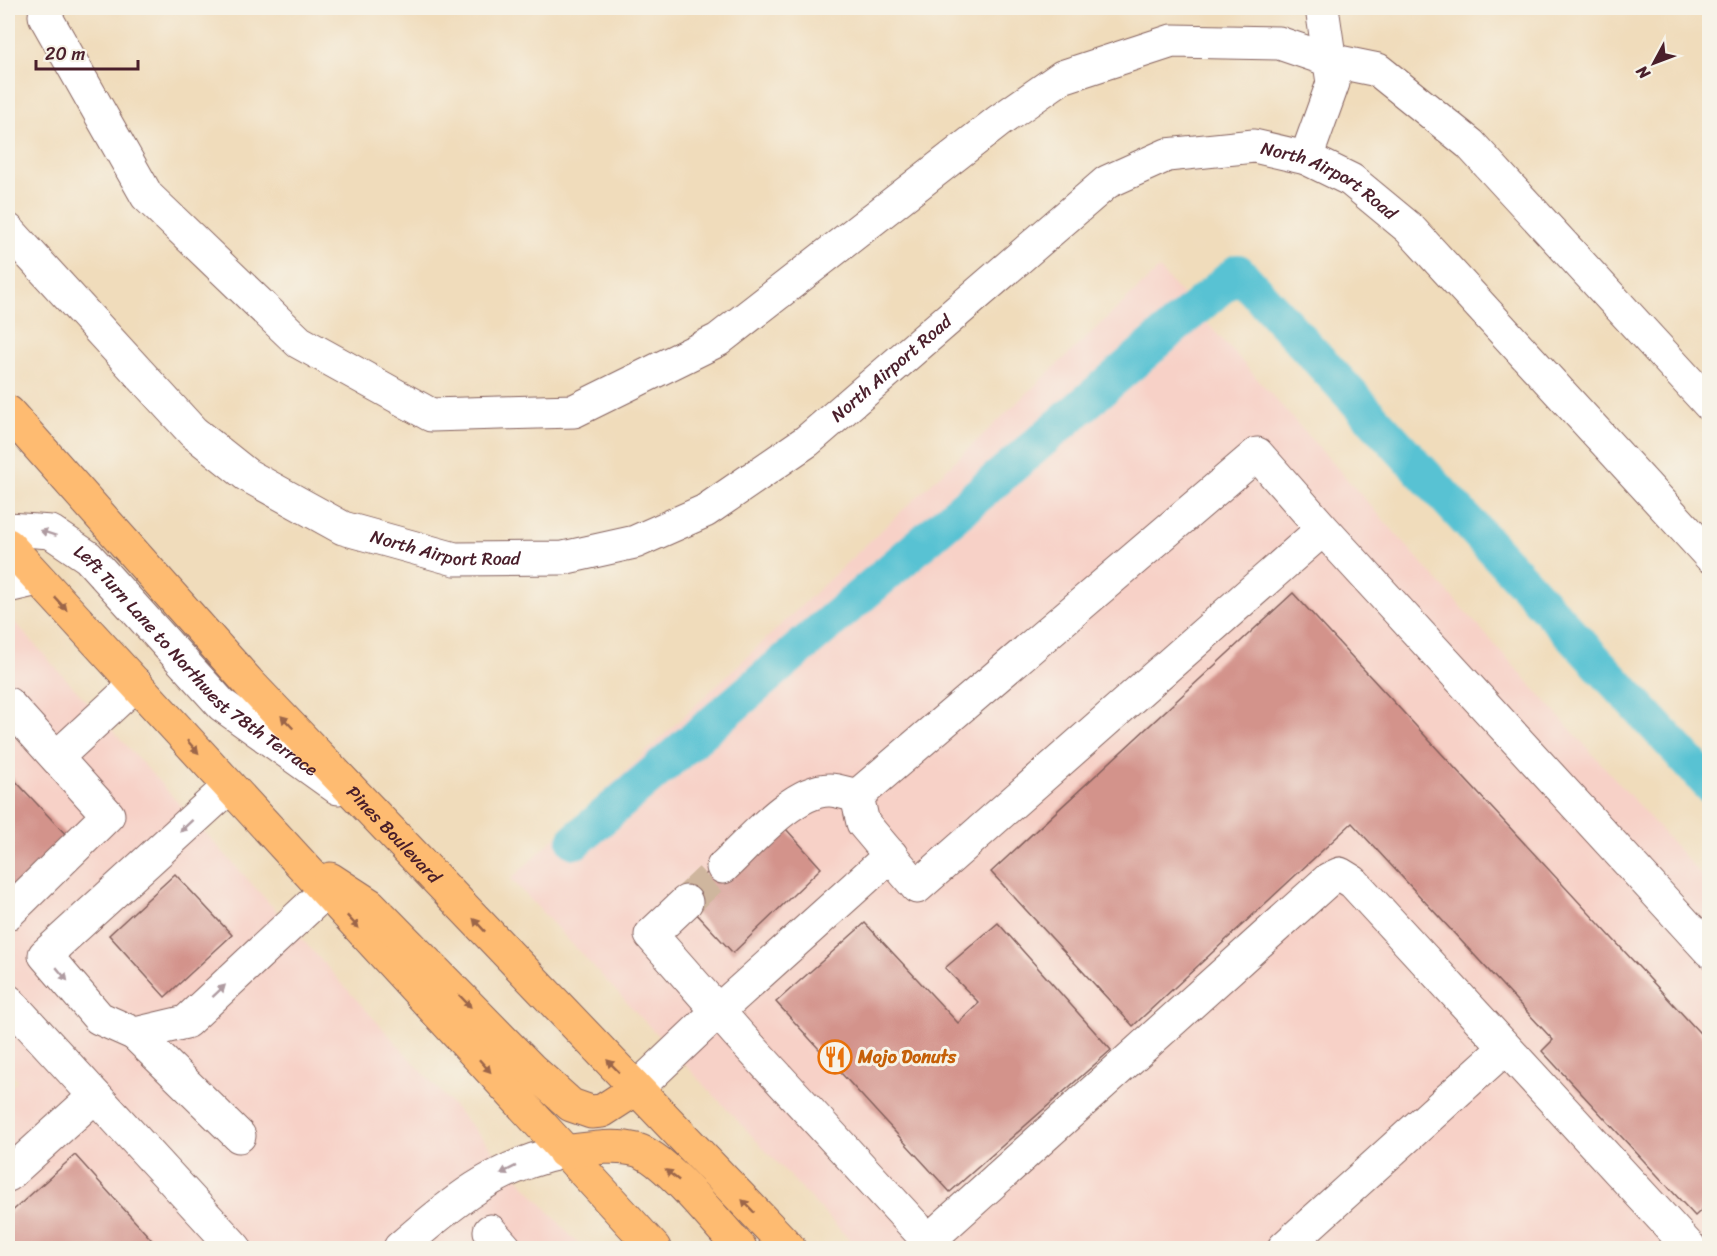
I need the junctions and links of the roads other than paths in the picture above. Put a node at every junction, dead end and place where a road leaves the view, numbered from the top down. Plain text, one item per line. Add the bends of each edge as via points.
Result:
1 (46, 8) edge
2 (1322, 8) edge
3 (1329, 60) junction
4 (1306, 158) junction
5 (8, 230) edge
6 (1710, 405) edge
7 (8, 412) edge
8 (1323, 529) junction
9 (8, 530) edge
10 (8, 545) edge
11 (1710, 556) edge
12 (23, 583) edge
13 (136, 684) junction
14 (8, 704) edge
15 (57, 757) junction
16 (229, 787) junction
17 (857, 796) junction
18 (376, 816) junction
19 (891, 855) junction
20 (293, 856) junction
21 (723, 867) tunnel mouth
22 (325, 892) junction
23 (686, 902) tunnel mouth
24 (8, 913) edge
25 (1710, 951) edge
26 (8, 1001) edge
27 (718, 1011) junction
28 (135, 1034) junction
29 (1505, 1048) junction
30 (636, 1089) junction
31 (95, 1096) junction
32 (239, 1136) dead end
33 (564, 1152) junction
34 (8, 1175) edge
35 (931, 1245) edge
36 (235, 1248) edge
37 (400, 1248) edge
38 (654, 1248) edge
39 (740, 1248) edge
40 (789, 1248) edge
41 (1284, 1248) edge
42 (1690, 1248) edge

1 - 3 street via 45,16 147,196 299,342 430,415 574,411 718,340 999,121 1062,77 1172,41 1279,43
2 - 3 street
3 - 4 street via 1333,83
3 - 6 street via 1378,70 1470,144
4 - 5 street, North Airport Road via 1254,146 1167,155 1107,182 807,441 705,511 635,542 563,558 455,559 342,528 246,475 193,432
4 - 11 street, North Airport Road via 1351,180 1409,228
18 -> 7 highway, Pines Boulevard via 248,682
8 - 17 street via 1257,454
8 - 19 street via 917,887
8 - 25 street
18 -> 9 street, Left Turn Lane to Northwest 78th Terrace via 222,705 88,557 51,532
10 - 12 highway
12 -> 13 highway
13 - 15 street
13 -> 16 highway
14 - 15 street
15 - 24 street via 108,815
16 - 20 highway
16 -> 28 street via 45,955 99,1018
17 - 19 street via 863,822
17 - 21 street via 828,790 800,799
30 -> 18 highway, Pines Boulevard
19 - 27 street
20 - 22 highway
20 -> 30 highway via 370,905 571,1105 591,1112 602,1111
28 -> 22 street via 186,1022
22 -> 33 highway
23 - 27 street via 651,935
26 - 31 street
27 - 30 street
27 - 35 street
28 - 32 street
29 - 35 street via 1353,882 1340,874 1329,879
29 - 41 street
29 - 42 street
40 -> 30 highway, Pines Boulevard
31 - 34 street
31 - 36 street
33 -> 37 street via 532,1158 484,1182 444,1209
33 - 38 highway
39 -> 33 highway via 677,1178 639,1150 607,1147

